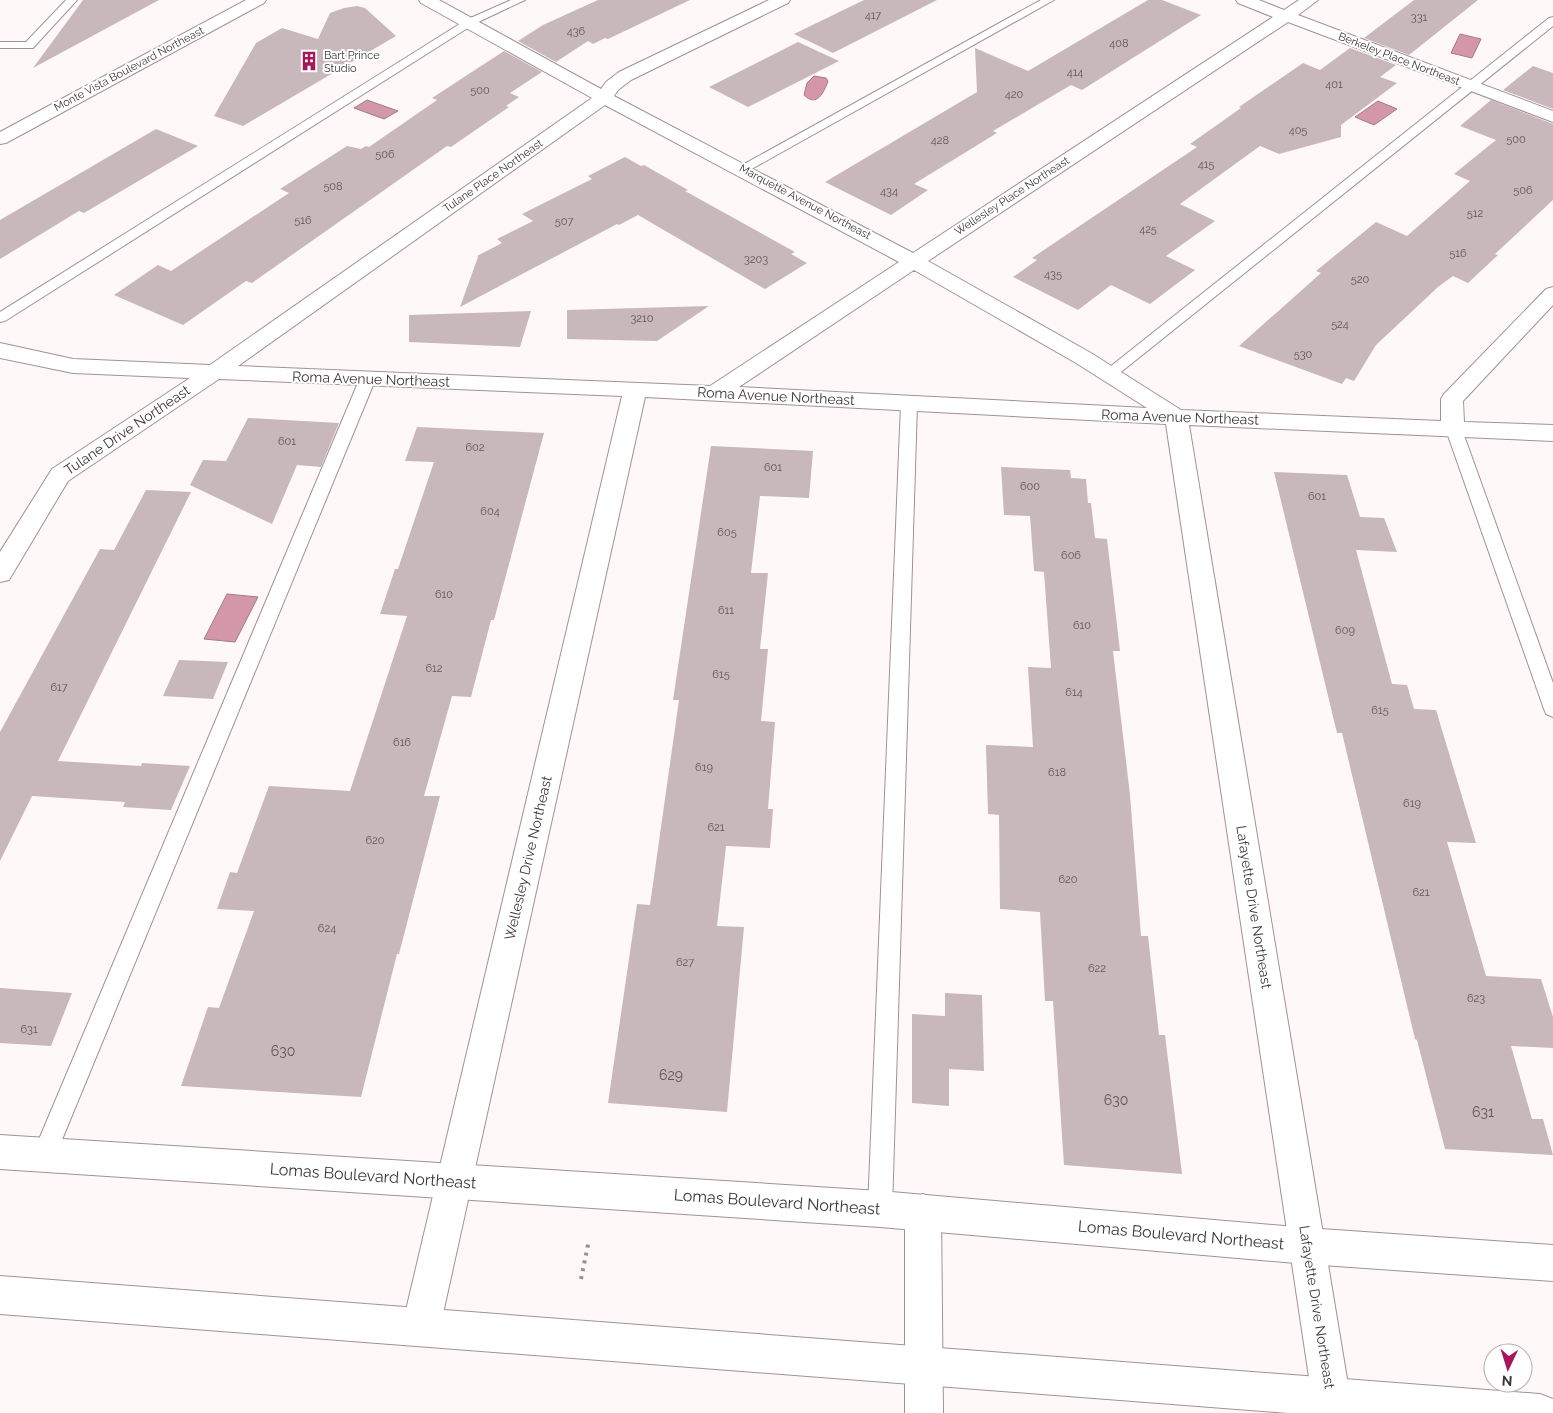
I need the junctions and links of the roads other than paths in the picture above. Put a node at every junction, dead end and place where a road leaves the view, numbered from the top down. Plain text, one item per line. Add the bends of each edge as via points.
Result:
1 (72, 0) edge
2 (258, 0) edge
3 (427, 0) edge
4 (520, 0) edge
5 (782, 0) edge
6 (1049, 0) edge
7 (1244, 0) edge
8 (1310, 0) edge
9 (1286, 16) junction
10 (1553, 20) edge
11 (470, 22) junction
12 (0, 45) edge
13 (1470, 86) junction
14 (604, 98) junction
15 (1553, 117) edge
16 (0, 139) edge
17 (743, 168) junction
18 (914, 260) junction
19 (1553, 293) edge
20 (0, 318) edge
21 (0, 350) edge
22 (214, 372) junction
23 (1111, 374) junction
24 (368, 378) junction
25 (635, 390) junction
26 (714, 393) junction
27 (909, 404) junction
28 (1176, 417) junction
29 (1452, 428) junction
30 (1553, 433) edge
31 (0, 573) edge
32 (1553, 709) edge
33 (0, 1152) edge
34 (44, 1156) junction
35 (454, 1181) junction
36 (880, 1209) junction
37 (923, 1212) junction
38 (1307, 1246) junction
39 (1553, 1263) edge
40 (0, 1295) edge
41 (421, 1327) junction
42 (925, 1367) junction
43 (1331, 1397) junction
44 (924, 1413) edge
45 (1540, 1413) edge

1 - 12 lane via 29,46
2 - 16 street, Monte Vista Boulevard Northeast
3 - 11 street, Marquette Avenue Northeast
4 - 11 lane
5 - 14 street, Tulane Place Northeast via 625,76
6 - 17 lane
7 - 9 street, Berkeley Place Northeast
8 - 9 street, Wellesley Place Northeast
9 - 13 street, Berkeley Place Northeast
9 - 18 street, Wellesley Place Northeast
10 - 13 lane
11 - 14 street, Marquette Avenue Northeast
11 - 20 lane
13 - 15 street, Berkeley Place Northeast
13 - 23 lane
14 - 17 street, Marquette Avenue Northeast
14 - 22 street, Tulane Place Northeast
17 - 18 street, Marquette Avenue Northeast
18 - 23 street, Marquette Avenue Northeast
18 - 26 street, Wellesley Place Northeast
19 - 29 street via 1452,399
21 - 22 street, Roma Avenue Northeast via 73,366
22 - 24 street, Roma Avenue Northeast
22 - 31 street, Tulane Drive Northeast via 60,475
23 - 28 street, Marquette Avenue Northeast
24 - 25 street, Roma Avenue Northeast
24 - 34 lane
25 - 26 street, Roma Avenue Northeast
25 - 35 street, Wellesley Drive Northeast
26 - 27 street, Roma Avenue Northeast
27 - 28 street, Roma Avenue Northeast
27 - 36 lane
28 - 29 street, Roma Avenue Northeast
28 - 38 street, Lafayette Drive Northeast
29 - 30 street, Roma Avenue Northeast
29 - 32 lane
33 - 34 street, Lomas Boulevard Northeast
34 - 35 street, Lomas Boulevard Northeast
35 - 36 street, Lomas Boulevard Northeast
35 - 41 street, Wellesley Drive Northeast
36 - 37 street, Lomas Boulevard Northeast
37 - 38 street, Lomas Boulevard Northeast
37 - 42 street
38 - 39 street, Lomas Boulevard Northeast
38 - 43 street, Lafayette Drive Northeast
40 - 41 street
41 - 42 street
42 - 43 street
42 - 44 street
43 - 45 street

